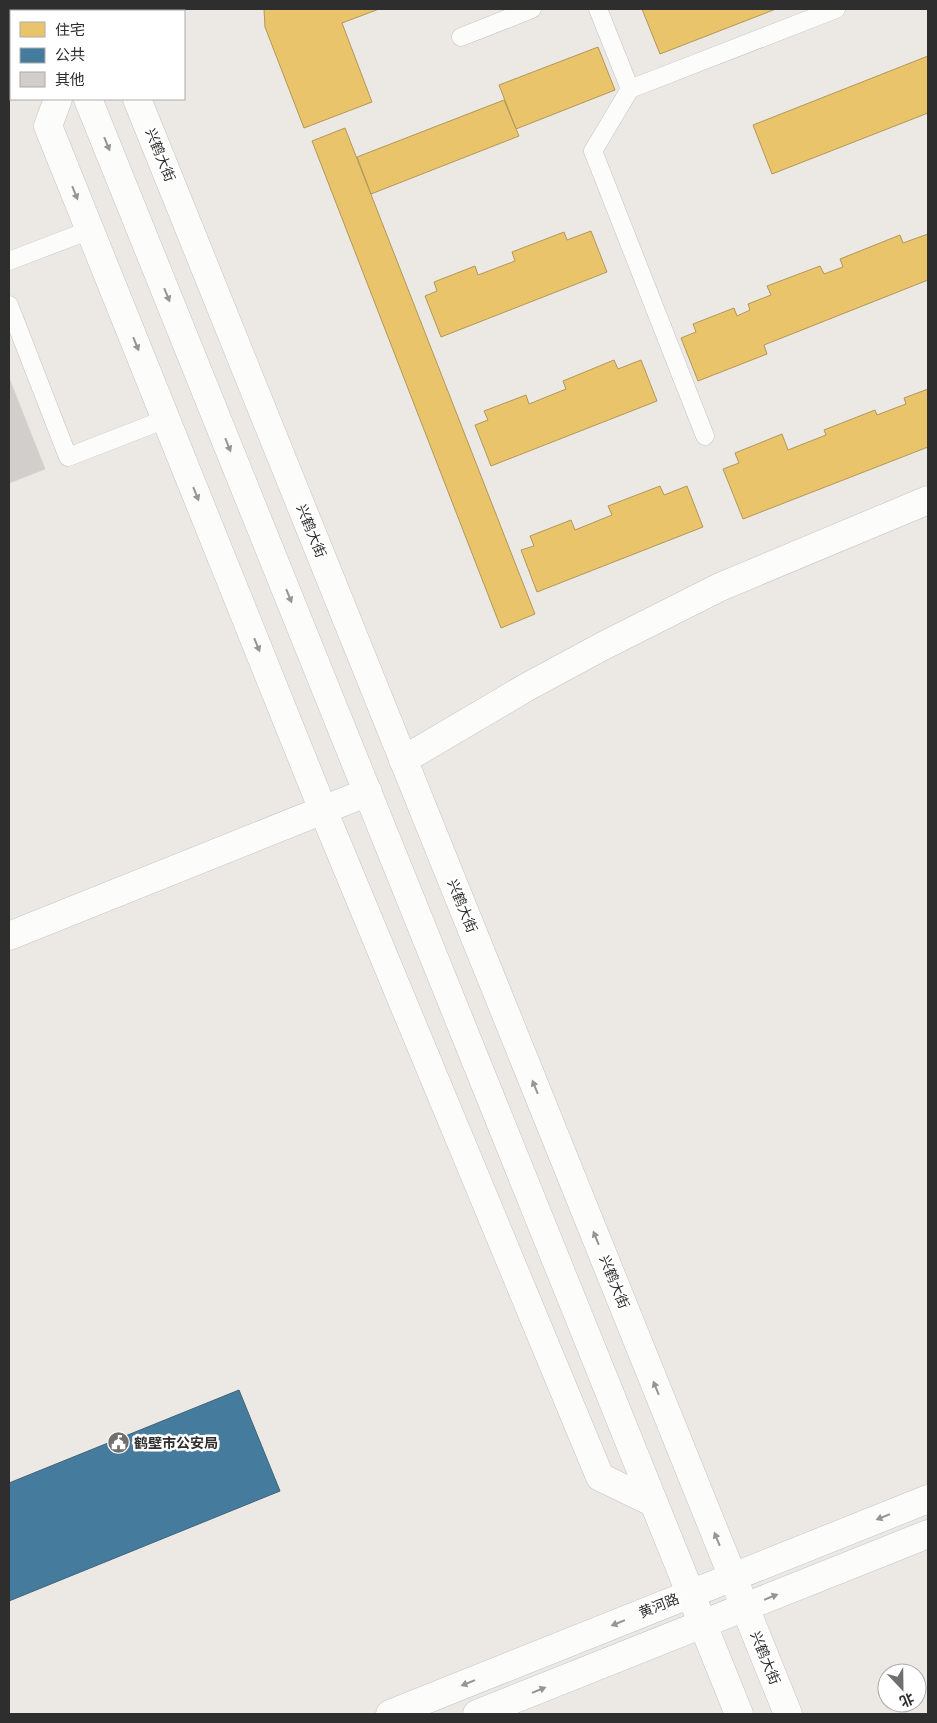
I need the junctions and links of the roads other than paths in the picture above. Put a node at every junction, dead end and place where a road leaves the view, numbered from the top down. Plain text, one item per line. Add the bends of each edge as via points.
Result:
1 (532, 9) edge
2 (598, 9) edge
3 (836, 9) edge
4 (461, 36) dead end
5 (630, 89) junction
6 (58, 100) edge
7 (88, 100) edge
8 (137, 100) edge
9 (90, 230) junction
10 (9, 261) edge
11 (9, 305) edge
12 (166, 419) junction
13 (704, 436) dead end
14 (928, 500) edge
15 (403, 760) junction
16 (368, 792) junction
17 (323, 810) junction
18 (9, 936) edge
19 (928, 1498) edge
20 (654, 1503) junction
21 (928, 1534) edge
22 (732, 1577) junction
23 (690, 1594) junction
24 (745, 1608) junction
25 (702, 1624) junction
26 (390, 1714) edge
27 (477, 1714) edge
28 (739, 1714) edge
29 (788, 1714) edge

1 - 4 lane
2 - 5 lane
3 - 5 lane
5 - 13 lane via 593,151
6 -> 9 main road via 48,126
7 -> 16 main road
8 - 15 main road, 兴鹤大街
9 - 10 lane
9 -> 12 main road
11 - 12 lane via 68,457
12 -> 17 main road
14 - 15 main road via 720,587 527,686
22 -> 15 main road, 兴鹤大街
16 - 17 main road
16 - 20 main road
17 - 18 main road
17 - 20 main road via 600,1477
19 -> 22 main road, 黄河路
20 - 23 main road
24 -> 21 main road
22 - 23 main road, 黄河路
22 - 24 main road, 兴鹤大街
23 - 25 main road
23 -> 26 main road, 黄河路
24 - 25 main road
24 - 29 main road, 兴鹤大街
27 -> 25 main road
25 - 28 main road

